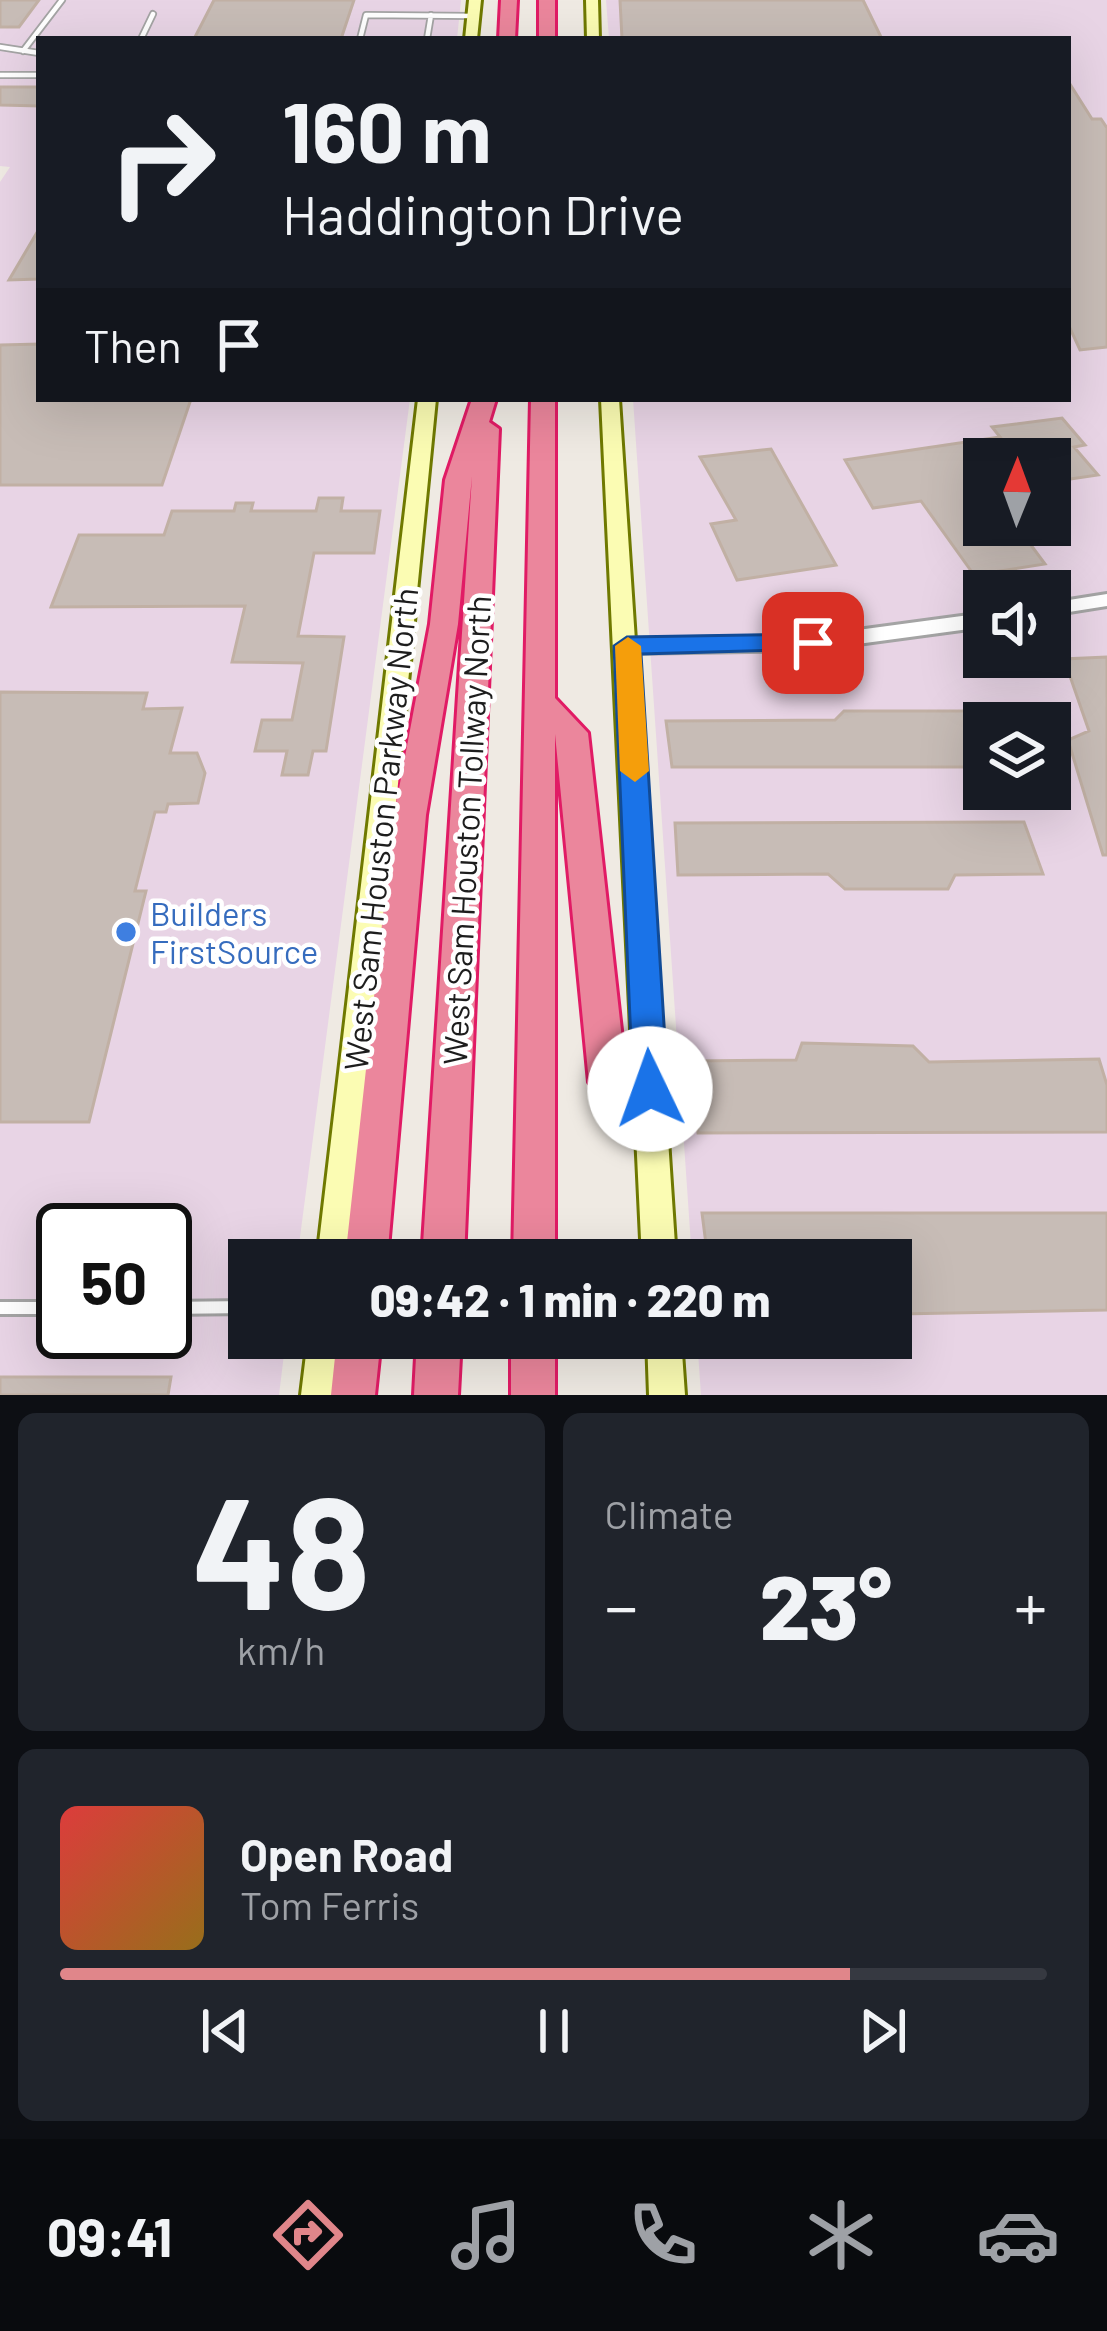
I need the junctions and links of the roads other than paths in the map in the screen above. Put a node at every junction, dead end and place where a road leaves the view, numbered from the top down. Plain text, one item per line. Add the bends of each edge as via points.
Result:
1 (62, 0) edge
2 (475, 0) edge
3 (509, 0) edge
4 (547, 0) edge
5 (592, 0) edge
6 (153, 14) dead end
7 (431, 15) junction
8 (473, 16) junction
9 (142, 36) edge
10 (361, 36) edge
11 (428, 36) edge
12 (471, 36) edge
13 (507, 36) edge
14 (547, 36) edge
15 (593, 36) edge
16 (2, 49) edge
17 (23, 50) junction
18 (36, 52) edge
19 (0, 75) edge
20 (36, 75) edge
21 (427, 402) edge
22 (485, 402) edge
23 (486, 402) edge
24 (543, 402) edge
25 (610, 402) edge
26 (1107, 600) edge
27 (1071, 606) edge
28 (963, 623) edge
29 (627, 646) junction
30 (540, 701) junction
31 (652, 1132) junction
32 (336, 1239) edge
33 (368, 1239) edge
34 (444, 1239) edge
35 (534, 1239) edge
36 (658, 1239) edge
37 (192, 1307) edge
38 (228, 1307) edge
39 (0, 1308) edge
40 (36, 1308) edge
41 (323, 1359) edge
42 (356, 1359) edge
43 (438, 1359) edge
44 (533, 1359) edge
45 (665, 1359) edge
46 (319, 1395) edge
47 (353, 1395) edge
48 (436, 1395) edge
49 (532, 1395) edge
50 (667, 1395) edge

1 - 17 lane
2 - 8 main road
3 - 13 highway
4 - 14 highway
5 - 15 main road
6 - 9 lane
7 - 8 lane
7 - 10 lane via 366,15
7 - 11 lane
8 - 12 main road
16 - 17 lane
17 - 18 lane
19 - 20 lane
21 - 32 main road, West Sam Houston Parkway North
22 - 33 highway via 458,480 444,624 410,815
23 - 34 highway, West Sam Houston Tollway North
24 - 30 highway, West Sam Houston Tollway North
25 - 29 main road
26 - 27 street
28 - 29 street via 813,643
29 - 31 main road
30 - 31 highway via 573,733 608,1082
30 - 35 highway, West Sam Houston Tollway North
31 - 36 main road
37 - 38 lane
39 - 40 lane
41 - 46 main road
42 - 47 highway
43 - 48 highway
44 - 49 highway
45 - 50 main road

